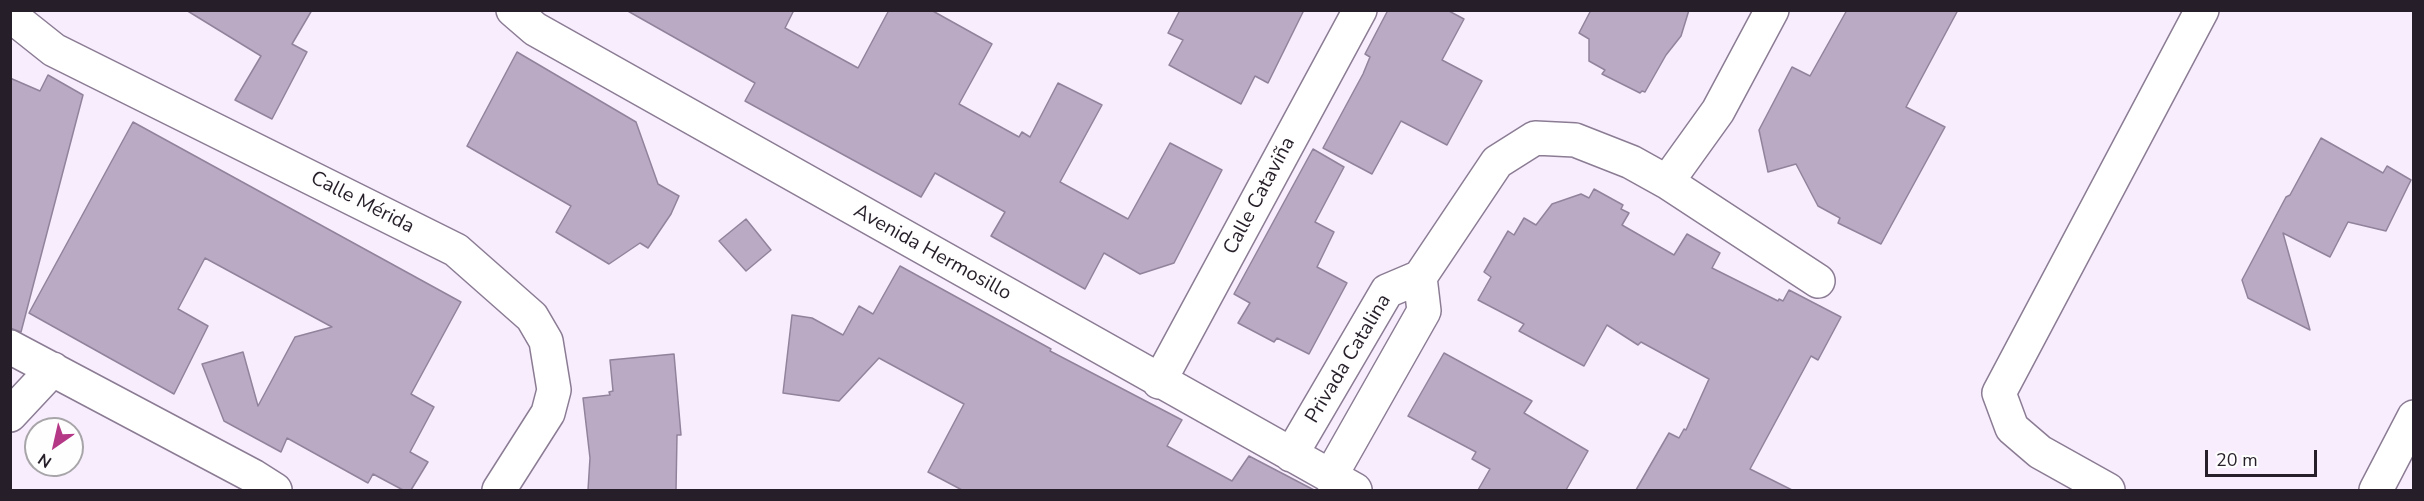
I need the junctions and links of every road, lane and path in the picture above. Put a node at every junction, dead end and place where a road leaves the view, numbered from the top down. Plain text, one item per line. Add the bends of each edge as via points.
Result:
1 (513, 10) edge
2 (1360, 10) edge
3 (1772, 10) edge
4 (2202, 10) edge
5 (10, 15) edge
6 (1667, 182) junction
7 (1420, 277) junction
8 (1818, 281) dead end
9 (10, 346) edge
10 (53, 369) junction
11 (1159, 382) junction
12 (10, 415) edge
13 (2414, 417) edge
14 (1291, 455) junction
15 (1342, 484) edge
16 (275, 490) edge
17 (499, 490) edge
18 (2108, 490) edge
19 (2376, 490) edge

1 - 11 street, Avenida Hermosillo via 535,29
2 - 11 street, Calle Cataviña
3 - 6 street via 1718,111
4 - 18 street via 1999,393 2012,428 2040,452
5 - 17 street, Calle Mérida via 54,50 456,250 532,317 546,341 554,390 548,413
6 - 7 street via 1631,162 1575,140 1535,138 1497,162
6 - 8 street
7 - 14 street, Privada Catalina via 1387,291
7 - 15 street, Privada Catalina via 1424,311
9 - 10 street
10 - 12 street
10 - 16 street
11 - 14 street, Avenida Hermosillo
13 - 19 street
14 - 15 street, Avenida Hermosillo

